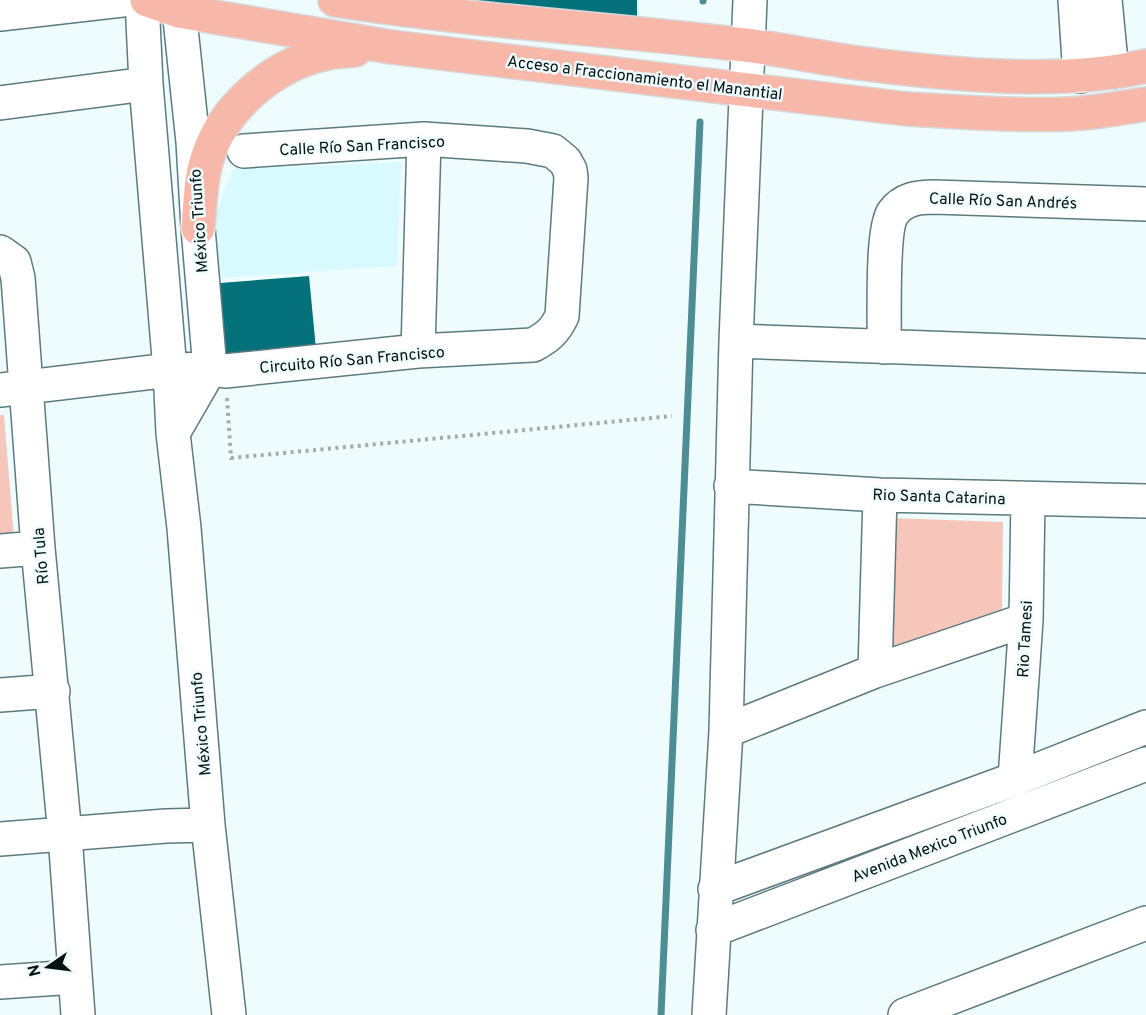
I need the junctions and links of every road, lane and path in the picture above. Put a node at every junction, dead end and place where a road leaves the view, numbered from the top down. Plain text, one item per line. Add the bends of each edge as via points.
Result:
1 (122, 0) edge
2 (142, 0) edge
3 (147, 0) edge
4 (335, 0) edge
5 (750, 0) edge
6 (1075, 0) edge
7 (1105, 0) edge
8 (408, 5) edge
9 (179, 6) edge
10 (0, 14) edge
11 (748, 45) junction
12 (391, 47) junction
13 (1146, 66) edge
14 (1112, 72) junction
15 (1080, 76) junction
16 (146, 84) junction
17 (746, 89) junction
18 (0, 103) edge
19 (1146, 104) edge
20 (424, 139) junction
21 (244, 151) dead end
22 (1146, 204) edge
23 (198, 228) junction
24 (9, 265) edge
25 (736, 341) junction
26 (533, 345) joint
27 (884, 347) junction
28 (418, 351) junction
29 (1146, 356) edge
30 (170, 370) junction
31 (217, 370) junction
32 (13, 389) edge
33 (672, 416) dead end
34 (173, 433) junction
35 (731, 486) junction
36 (880, 495) junction
37 (1028, 499) junction
38 (1146, 501) edge
39 (38, 548) junction
40 (0, 551) edge
41 (1026, 620) junction
42 (875, 670) junction
43 (53, 691) junction
44 (0, 695) edge
45 (1146, 727) edge
46 (726, 731) junction
47 (1146, 764) edge
48 (1015, 779) junction
49 (208, 825) junction
50 (65, 835) junction
51 (0, 839) edge
52 (715, 889) junction
53 (1146, 923) edge
54 (713, 930) junction
55 (75, 978) junction
56 (0, 982) edge
57 (78, 1015) edge
58 (229, 1015) edge
59 (709, 1015) edge
60 (905, 1015) edge

1 - 10 street
2 - 16 street, México Triunfo
3 - 9 main road, Acceso a Fraccionamiento el Manantial
4 - 8 main road
5 - 11 street
6 - 15 street
7 - 14 street
8 - 11 main road
9 - 12 main road, Acceso a Fraccionamiento el Manantial
9 - 23 street, México Triunfo
11 - 15 main road via 866,64 982,75
11 - 17 street
12 - 17 main road, Acceso a Fraccionamiento el Manantial
12 - 23 main road via 328,52 276,73 253,92 217,136 207,159
13 - 14 main road
14 - 15 main road
16 - 18 street
16 - 30 street, México Triunfo
17 - 19 main road, Acceso a Fraccionamiento el Manantial via 907,109 983,113 1069,114
17 - 25 street
20 - 21 street, Calle Río San Francisco
20 - 26 street, Calle Río San Francisco via 544,149 553,151 570,170 562,316 548,337
20 - 28 street
22 - 27 street, Calle Río San Andrés via 934,197 905,201 893,213 885,237
23 - 31 street, México Triunfo
24 - 32 street, Río Tula
25 - 27 street
25 - 35 street
26 - 28 street, Circuito Río San Francisco
27 - 29 street
28 - 31 street, Circuito Río San Francisco
30 - 31 street, Circuito Río San Francisco
30 - 32 street, Circuito Río San Francisco
30 - 34 street, México Triunfo
31 - 33 path via 231,458
31 - 34 street
32 - 39 street, Río Tula
34 - 49 street, México Triunfo
35 - 36 street, Rio Santa Catarina
35 - 46 street
36 - 37 street, Rio Santa Catarina
36 - 42 street
37 - 38 street, Rio Santa Catarina
37 - 41 street, Rio Tamesi
39 - 40 street
39 - 43 street, Río Tula
41 - 42 street
41 - 48 street, Rio Tamesi
42 - 46 street
43 - 44 street
43 - 50 street, Río Tula
45 - 48 street, Avenida Mexico Triunfo
46 - 52 street
47 - 54 street, Avenida Mexico Triunfo
48 - 52 street, Avenida Mexico Triunfo
49 - 50 street
49 - 58 street, México Triunfo
50 - 51 street
50 - 55 street, Río Tula
52 - 54 street
53 - 60 street
54 - 59 street
55 - 56 street
55 - 57 street, Río Tula

